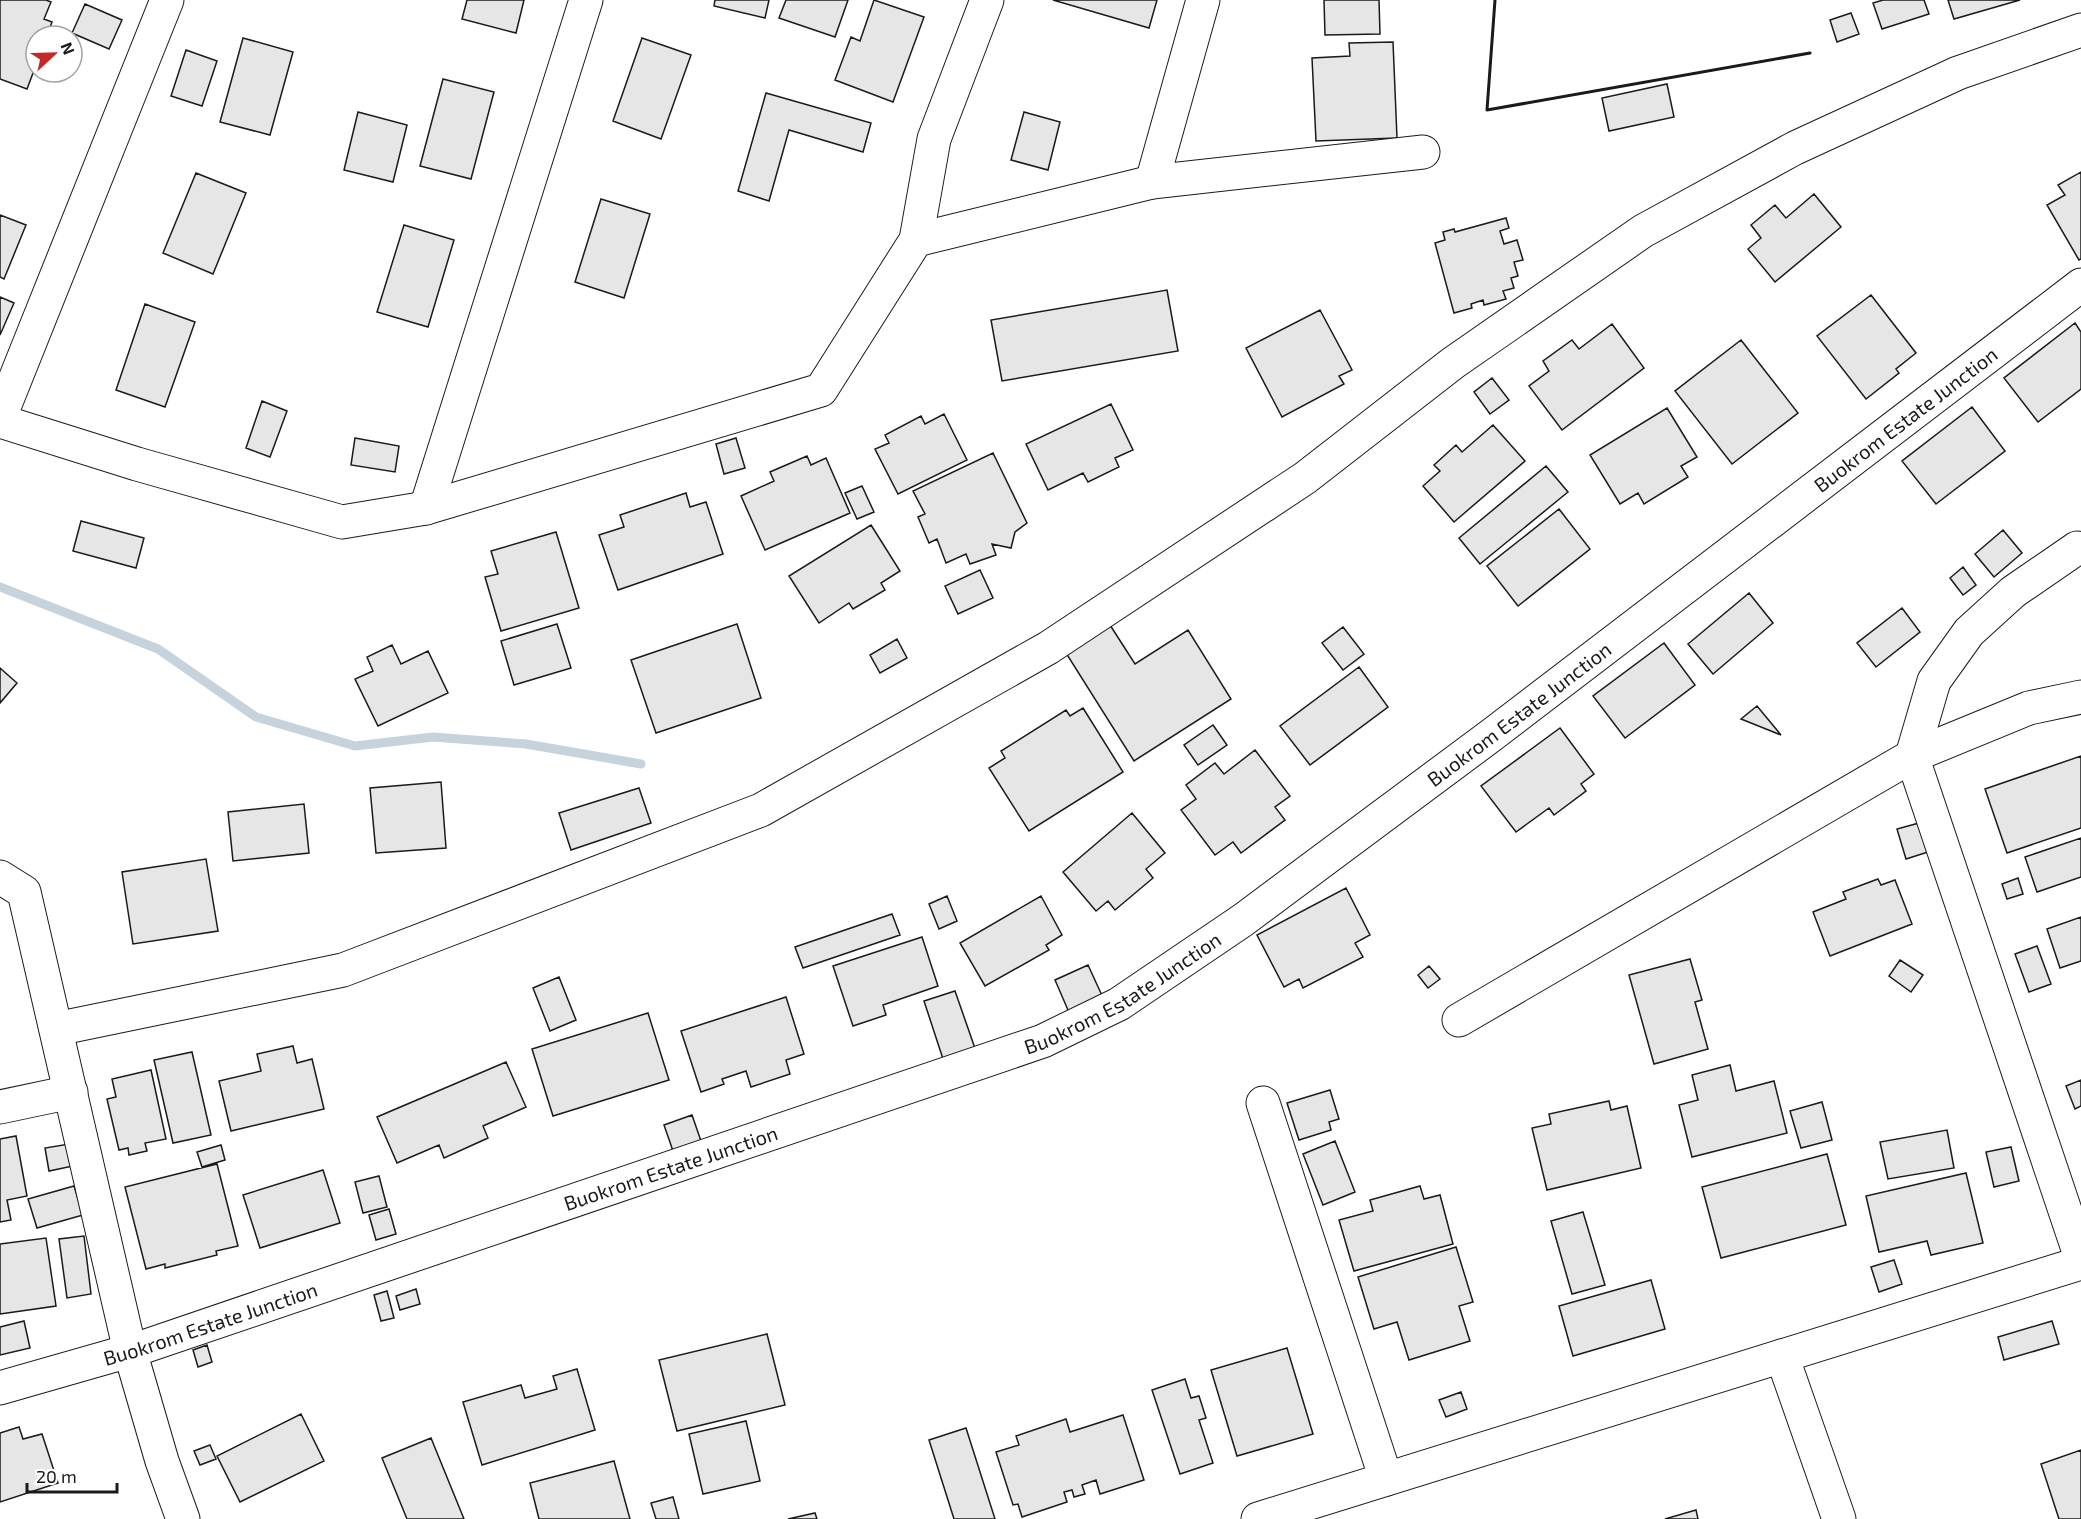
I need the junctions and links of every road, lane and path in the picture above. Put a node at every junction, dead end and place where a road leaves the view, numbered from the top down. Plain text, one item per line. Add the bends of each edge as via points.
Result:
1 (167, 0) edge
2 (586, 0) edge
3 (987, 0) edge
4 (1203, 0) edge
5 (2081, 30) edge
6 (1423, 152) dead end
7 (1152, 182) junction
8 (916, 240) junction
9 (2081, 285) edge
10 (0, 417) edge
11 (0, 422) edge
12 (426, 508) junction
13 (2077, 548) dead end
14 (2081, 697) edge
15 (1912, 756) junction
16 (0, 877) edge
17 (1459, 1020) dead end
18 (56, 1029) junction
19 (71, 1092) junction
20 (1263, 1103) dead end
21 (0, 1107) edge
22 (2081, 1258) edge
23 (2081, 1263) edge
24 (130, 1351) junction
25 (1782, 1356) junction
26 (0, 1388) edge
27 (1386, 1479) junction
28 (183, 1519) edge
29 (1258, 1519) edge
30 (1839, 1519) edge

1 - 10 street
2 - 12 street
3 - 8 street via 934,139
4 - 7 street
5 - 18 street via 1958,73 1795,148 1643,231 1453,363 1305,478 1058,641 761,810 343,970
6 - 7 street
7 - 8 street
8 - 12 street via 821,390
9 - 24 street, Buokrom Estate Junction via 1484,742 1244,920 1119,1004 1043,1041
11 - 12 street via 342,522
13 - 15 street via 2013,592 1969,632 1934,681
14 - 15 street via 2029,708
15 - 17 street
15 - 22 street
16 - 18 street via 24,892
18 - 19 street
19 - 21 street
19 - 24 street
20 - 27 street
23 - 25 street
24 - 26 street, Buokrom Estate Junction
24 - 28 street
25 - 27 street
25 - 30 street
27 - 29 street

